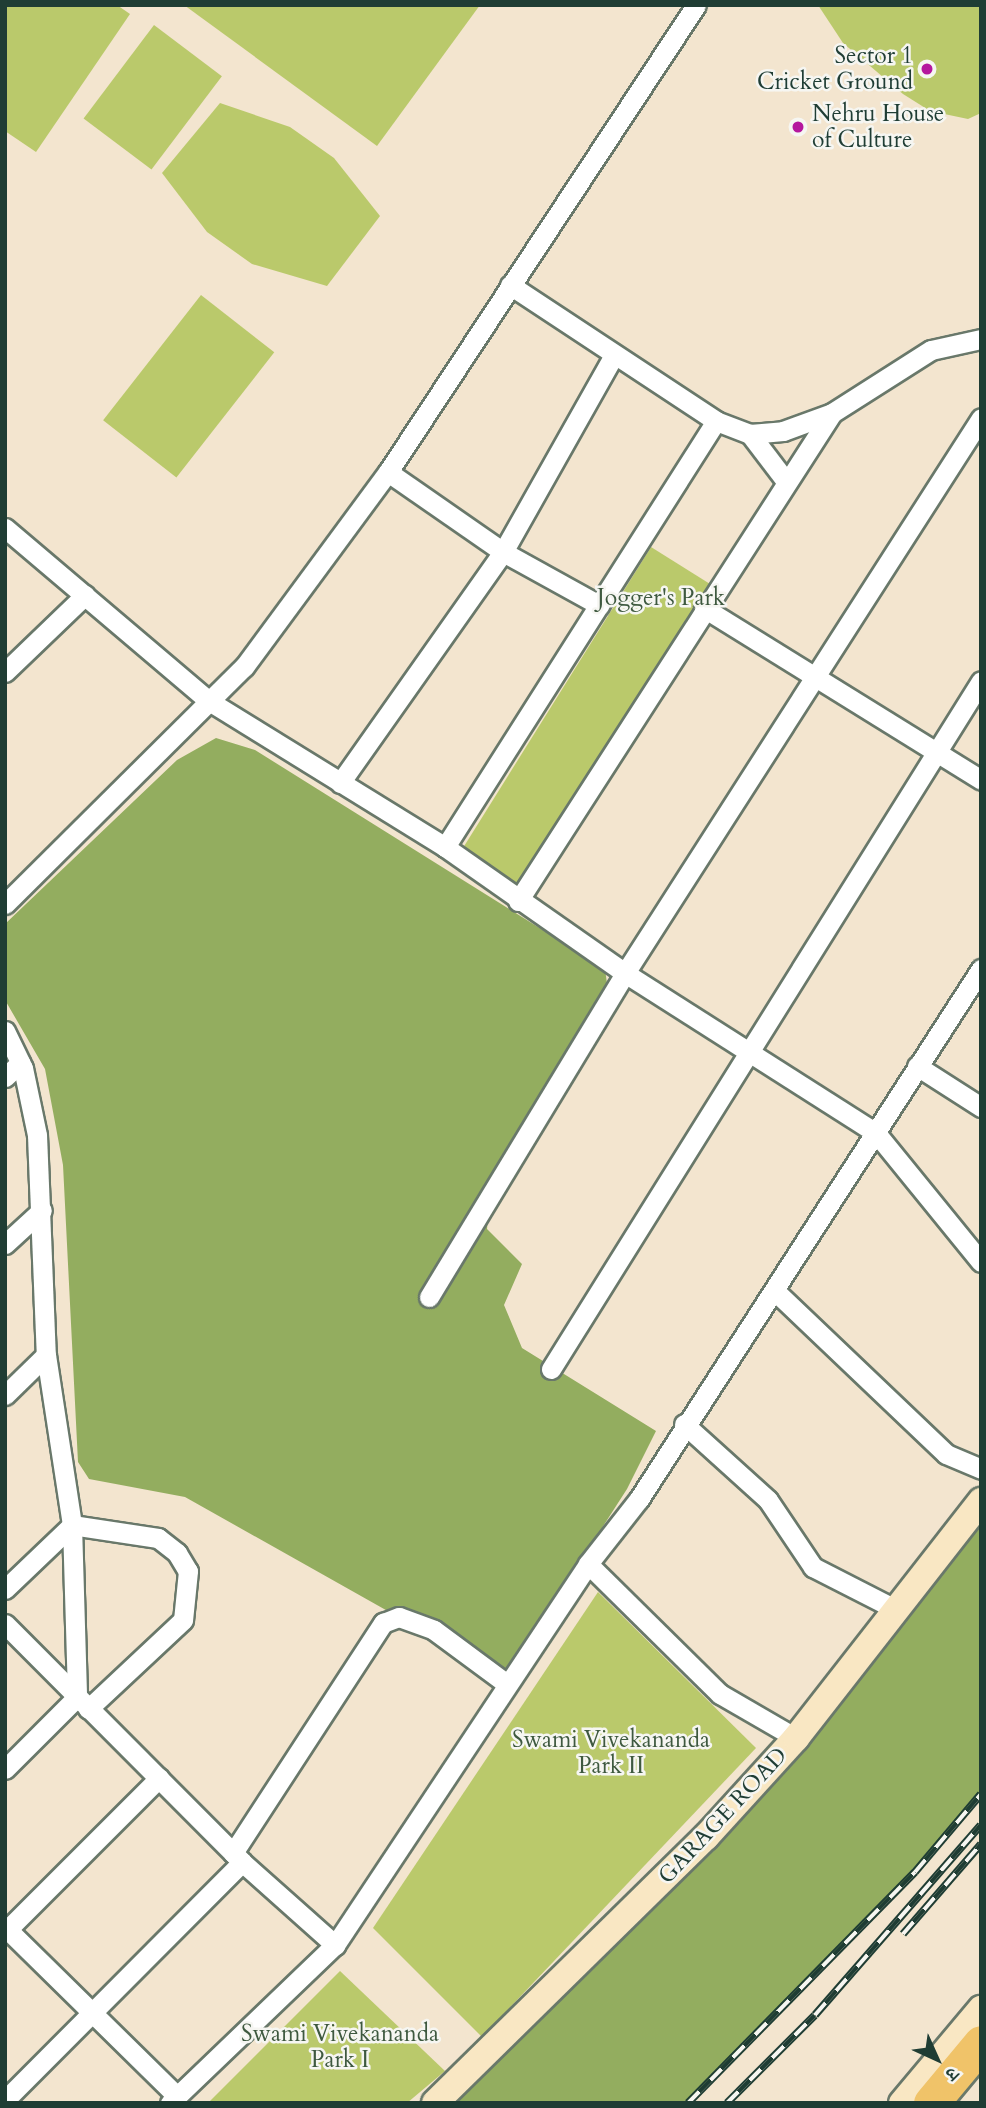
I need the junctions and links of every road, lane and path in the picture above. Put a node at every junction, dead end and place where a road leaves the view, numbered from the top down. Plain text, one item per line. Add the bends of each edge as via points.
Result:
1 (696, 5) edge
2 (510, 285) junction
3 (981, 339) edge
4 (614, 355) junction
5 (832, 413) junction
6 (981, 418) edge
7 (716, 421) junction
8 (750, 434) junction
9 (388, 472) junction
10 (785, 480) junction
11 (5, 528) edge
12 (503, 552) junction
13 (85, 596) junction
14 (599, 605) junction
15 (704, 608) junction
16 (5, 672) edge
17 (818, 678) junction
18 (981, 681) edge
19 (209, 701) junction
20 (935, 753) junction
21 (981, 780) edge
22 (340, 783) junction
23 (445, 847) junction
24 (518, 901) junction
25 (5, 904) edge
26 (981, 969) edge
27 (625, 973) junction
28 (5, 1031) edge
29 (746, 1052) junction
30 (20, 1063) junction
31 (917, 1066) junction
32 (5, 1077) edge
33 (981, 1107) edge
34 (876, 1133) junction
35 (42, 1210) junction
36 (5, 1244) edge
37 (981, 1262) edge
38 (775, 1291) junction
39 (429, 1297) dead end
40 (46, 1355) junction
41 (551, 1369) dead end
42 (5, 1395) edge
43 (684, 1424) junction
44 (981, 1468) edge
45 (981, 1500) edge
46 (72, 1525) junction
47 (589, 1564) junction
48 (5, 1589) edge
49 (897, 1610) junction
50 (5, 1624) edge
51 (507, 1684) junction
52 (82, 1703) junction
53 (796, 1738) junction
54 (5, 1769) edge
55 (159, 1778) junction
56 (237, 1857) junction
57 (6, 1929) edge
58 (335, 1945) junction
59 (981, 2009) edge
60 (91, 2014) junction
61 (981, 2043) edge
62 (981, 2080) edge
63 (5, 2099) edge
64 (173, 2099) edge
65 (435, 2103) edge
66 (902, 2103) edge
67 (931, 2103) edge
68 (962, 2103) edge

1 - 2 street
2 - 4 street
2 - 9 street
3 - 5 street via 931,350
4 - 7 street
4 - 12 street
5 - 8 street via 783,431
5 - 10 street
6 - 17 street
7 - 8 street
7 - 14 street
8 - 10 street
9 - 12 street
9 - 19 street via 244,667
10 - 15 street
11 - 13 street
12 - 14 street
12 - 22 street
13 - 16 street
13 - 19 street
14 - 23 street
15 - 17 street
15 - 24 street
17 - 20 street
17 - 27 street
18 - 20 street
19 - 22 street
19 - 25 street
20 - 21 street
20 - 29 street
22 - 23 street
23 - 24 street
24 - 27 street
26 - 31 street
27 - 29 street
27 - 39 street
28 - 30 street
29 - 34 street
29 - 41 street
30 - 32 street
30 - 35 street via 37,1135
31 - 33 street
31 - 34 street
34 - 37 street
34 - 38 street
35 - 36 street
35 - 40 street
38 - 43 street
38 - 44 street via 946,1454
40 - 42 street
40 - 46 street
43 - 47 street via 639,1499
43 - 49 street via 768,1500 813,1567
45 - 49 street, GARAGE ROAD
46 - 48 street
46 - 52 street
46 - 52 street via 158,1538 188,1572 183,1620
47 - 51 street
47 - 53 street via 720,1694
49 - 53 street, GARAGE ROAD
50 - 52 street
51 - 56 street via 434,1630 399,1617 383,1623
51 - 58 street
52 - 54 street
52 - 55 street
53 - 65 street, GARAGE ROAD via 565,1981
55 - 56 street
55 - 57 street
56 - 58 street
56 - 60 street
57 - 60 street
58 - 64 street
59 - 66 street
60 - 63 street
60 - 64 street
61 - 67 highway
62 - 68 highway

